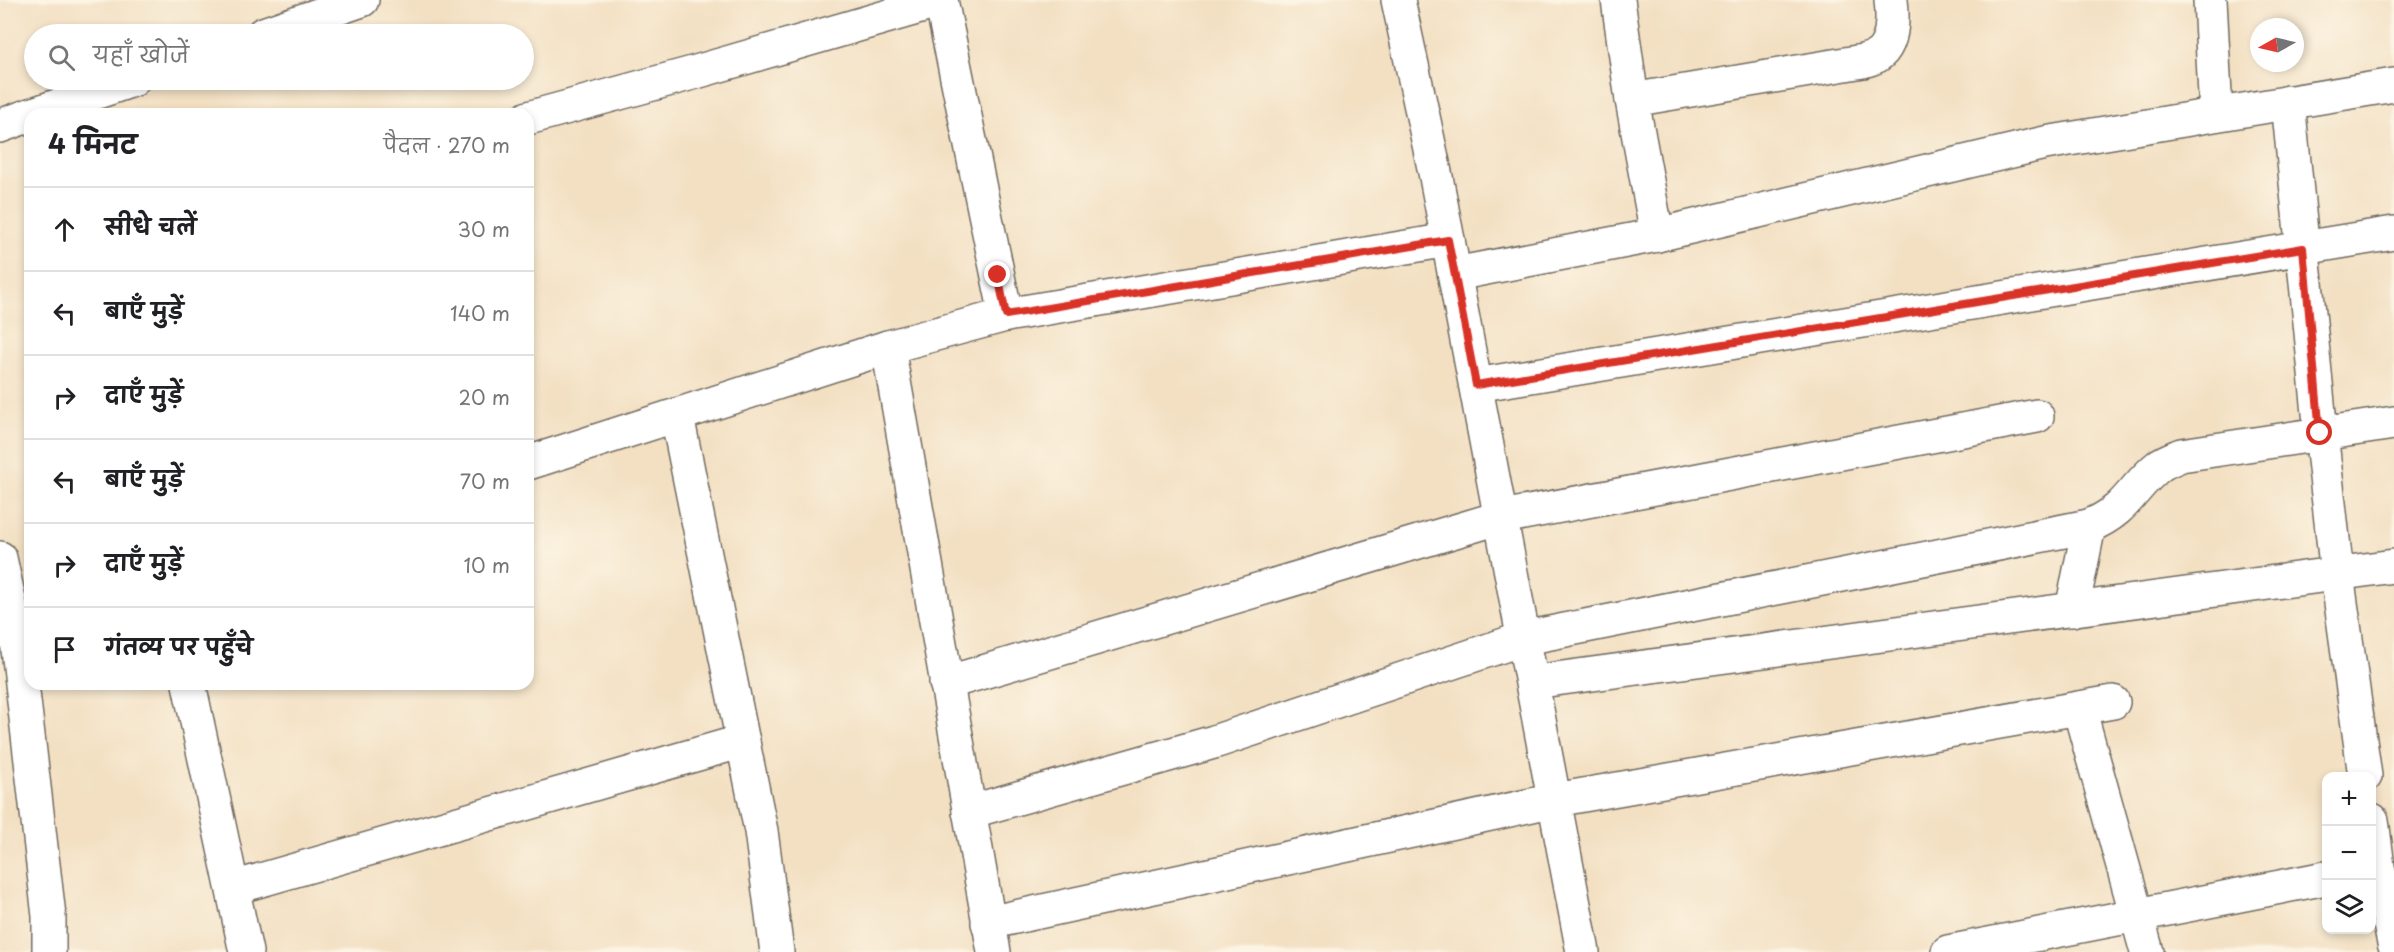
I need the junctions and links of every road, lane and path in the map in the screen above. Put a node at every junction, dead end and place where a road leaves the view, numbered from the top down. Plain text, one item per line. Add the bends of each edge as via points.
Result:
1 (362, 0) edge
2 (941, 0) edge
3 (1398, 0) edge
4 (1618, 0) edge
5 (1891, 0) edge
6 (2210, 0) edge
7 (292, 24) edge
8 (2394, 84) edge
9 (104, 90) edge
10 (1632, 100) junction
11 (2288, 102) junction
12 (52, 108) edge
13 (2216, 114) junction
14 (534, 116) edge
15 (24, 118) edge
16 (0, 126) edge
17 (2394, 233) edge
18 (1657, 235) junction
19 (1448, 240) junction
20 (2303, 248) junction
21 (1455, 274) junction
22 (1006, 315) junction
23 (888, 347) junction
24 (1476, 385) junction
25 (677, 416) junction
26 (2037, 416) dead end
27 (2394, 423) edge
28 (2320, 433) junction
29 (534, 461) edge
30 (1502, 518) junction
31 (2089, 526) junction
32 (0, 558) edge
33 (2394, 567) edge
34 (2337, 574) junction
35 (2072, 610) junction
36 (1525, 638) junction
37 (1533, 682) junction
38 (946, 683) junction
39 (190, 690) edge
40 (2114, 702) dead end
41 (2079, 708) junction
42 (743, 741) junction
43 (2364, 772) edge
44 (1555, 800) junction
45 (969, 812) junction
46 (2373, 826) edge
47 (2381, 866) edge
48 (2322, 879) edge
49 (233, 888) junction
50 (2138, 915) junction
51 (991, 937) edge
52 (2394, 943) edge
53 (49, 952) edge
54 (246, 952) edge
55 (777, 952) edge
56 (1583, 952) edge
57 (1948, 952) edge
58 (2147, 952) edge

1 - 7 street
2 - 14 street
2 - 22 street
3 - 19 street
4 - 10 street
5 - 10 street via 1893,20 1888,42 1879,55 1863,61
6 - 13 street
8 - 11 street
9 - 12 street
10 - 18 street
11 - 13 street
11 - 20 street
13 - 18 street via 2045,143
15 - 16 street
17 - 20 street
18 - 21 street
19 - 21 street
19 - 22 street
20 - 24 street
20 - 28 street
21 - 24 street
22 - 23 street
23 - 25 street
23 - 38 street
24 - 30 street
25 - 29 street
25 - 42 street
26 - 30 street
27 - 28 street
28 - 31 street via 2181,455 2162,463 2124,506
28 - 34 street
30 - 36 street
30 - 38 street
31 - 35 street
31 - 36 street
32 - 53 street via 16,632 49,916
33 - 34 street
34 - 35 street
34 - 43 street
35 - 37 street
36 - 37 street
36 - 45 street via 1214,742
37 - 44 street
38 - 45 street
39 - 49 street
40 - 41 street
41 - 44 street
41 - 50 street
42 - 49 street
42 - 55 street via 761,831
44 - 51 street
44 - 56 street
45 - 51 street
46 - 47 street
47 - 52 street
48 - 50 street
49 - 54 street
50 - 57 street
50 - 58 street

